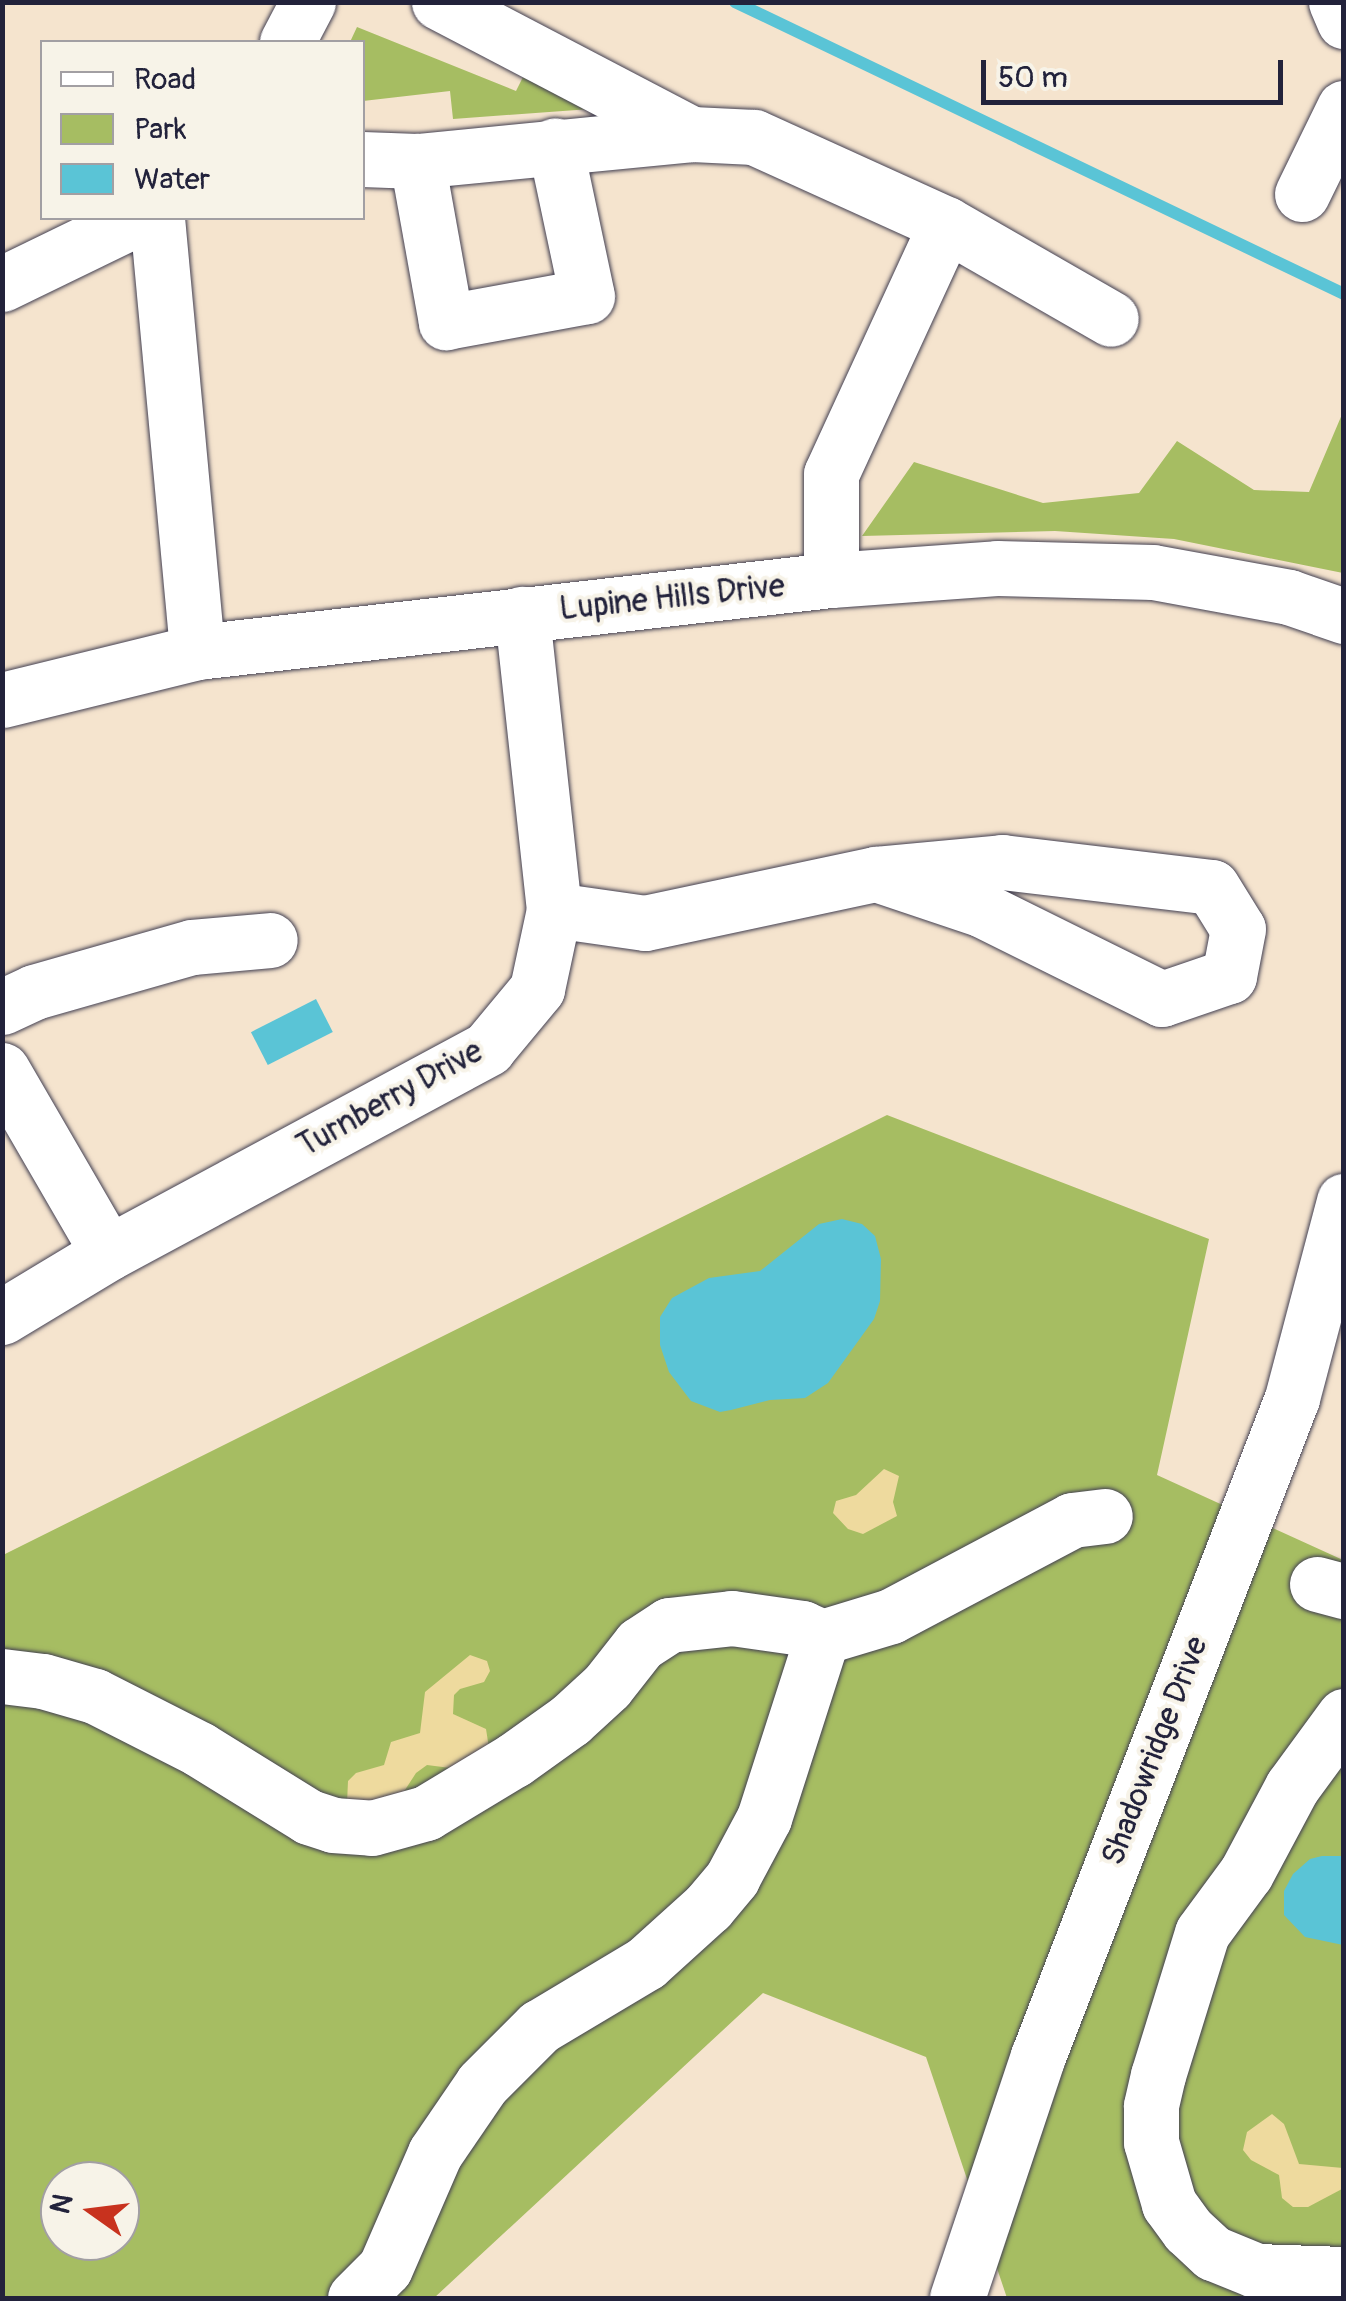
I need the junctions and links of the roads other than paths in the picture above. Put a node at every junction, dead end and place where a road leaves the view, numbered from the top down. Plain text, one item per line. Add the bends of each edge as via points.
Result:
1 (308, 2) edge
2 (440, 2) edge
3 (1336, 2) edge
4 (1344, 22) edge
5 (288, 40) edge
6 (1344, 108) edge
7 (692, 134) junction
8 (555, 145) junction
9 (365, 159) edge
10 (418, 161) junction
11 (1302, 194) dead end
12 (134, 220) edge
13 (157, 220) edge
14 (946, 224) junction
15 (2, 284) edge
16 (1112, 319) dead end
17 (830, 580) junction
18 (522, 614) junction
19 (1344, 616) edge
20 (197, 652) junction
21 (2, 700) edge
22 (876, 874) junction
23 (554, 910) junction
24 (270, 940) dead end
25 (2, 1007) edge
26 (2, 1070) edge
27 (1344, 1201) edge
28 (108, 1253) junction
29 (2, 1317) edge
30 (1104, 1516) dead end
31 (822, 1636) junction
32 (2, 1676) edge
33 (1344, 1716) edge
34 (1344, 2274) edge
35 (355, 2298) edge
36 (957, 2298) edge

1 - 5 street
2 - 7 street
3 - 4 street
6 - 11 street
7 - 8 street
7 - 14 street via 754,137
8 - 10 street
8 - 10 street via 586,296 446,322
9 - 10 street
12 - 15 street
13 - 20 street
14 - 16 street
14 - 17 street via 831,474
17 - 18 street, Lupine Hills Drive
17 - 19 street, Lupine Hills Drive via 997,568 1153,572 1289,597
18 - 20 street, Lupine Hills Drive
18 - 23 street, Turnberry Drive
20 - 21 street, Lupine Hills Drive
22 - 22 street via 982,910 1162,999 1229,976 1238,929 1212,888 1002,862
22 - 23 street via 645,923
23 - 28 street, Turnberry Drive via 537,989 488,1048
24 - 25 street via 192,948
26 - 28 street
27 - 36 street, Shadowridge Drive via 1292,1398 1045,2038
28 - 29 street, Turnberry Drive
30 - 31 street via 1072,1520 891,1616
31 - 32 street via 732,1618 668,1625 640,1644 570,1720 514,1760 426,1812 372,1828 308,1817 199,1749 95,1696
31 - 35 street via 764,1818 732,1878 646,1963 539,2028 482,2084 435,2153 386,2268
33 - 34 street via 1202,1933 1158,2075 1151,2142 1168,2204 1214,2254 1257,2271

